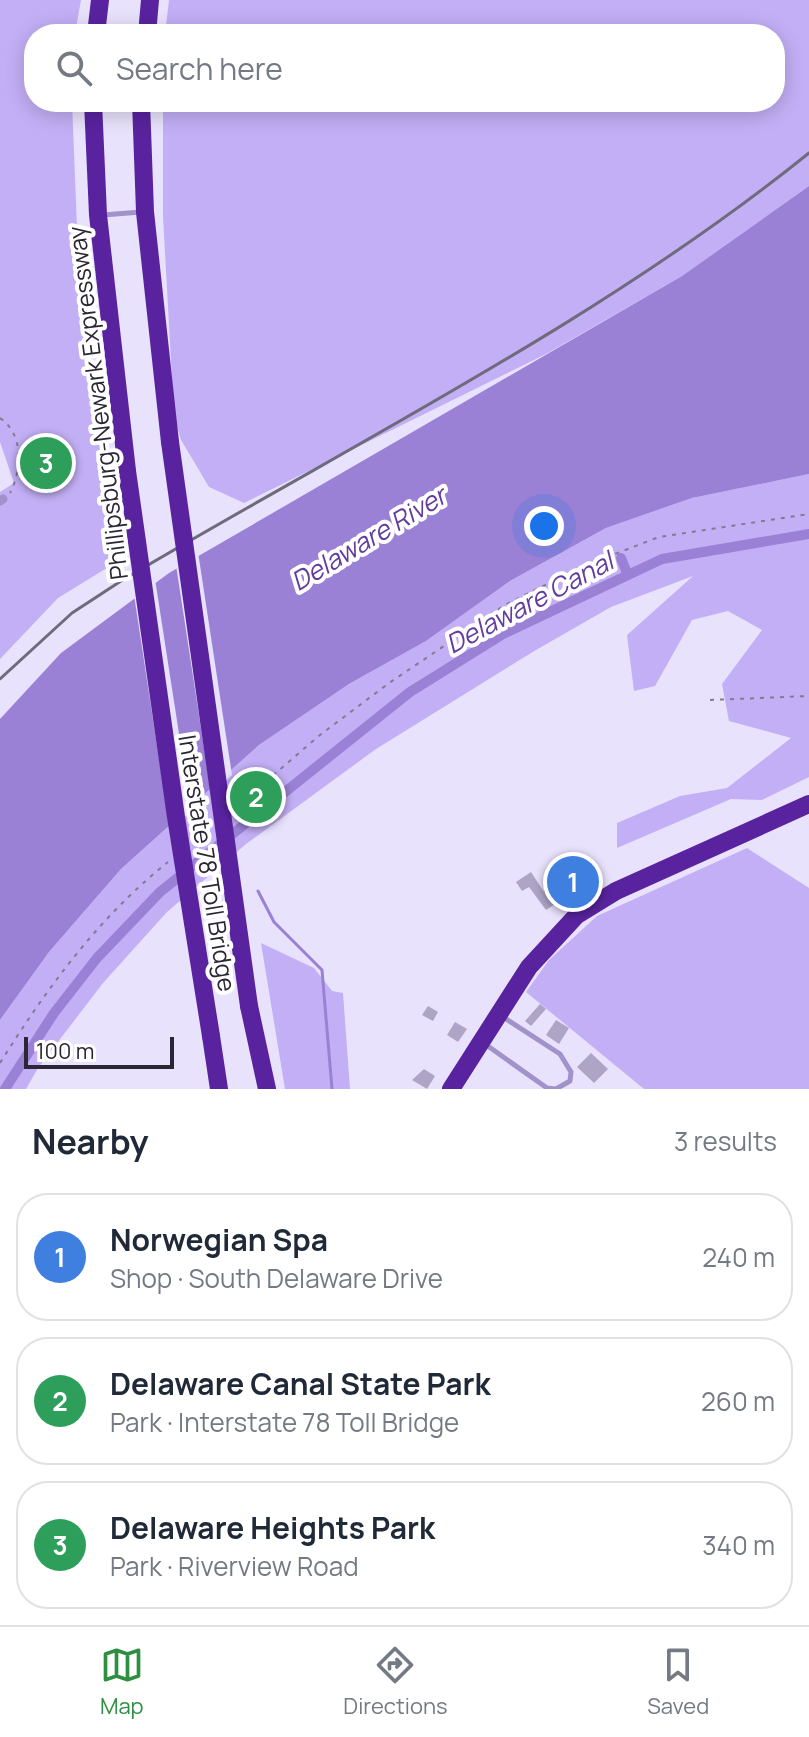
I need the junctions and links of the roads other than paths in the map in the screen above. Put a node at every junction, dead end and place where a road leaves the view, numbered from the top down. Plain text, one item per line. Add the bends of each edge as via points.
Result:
1 (100, 0) edge
2 (150, 0) edge
3 (97, 24) edge
4 (148, 24) edge
5 (93, 112) edge
6 (141, 112) edge
7 (145, 212) junction
8 (98, 215) junction
9 (158, 697) joint
10 (809, 804) edge
11 (498, 1014) junction
12 (481, 1041) junction
13 (219, 1089) edge
14 (267, 1089) edge
15 (451, 1089) edge
16 (555, 1089) edge

1 - 3 highway
2 - 4 highway
5 - 8 highway, Phillipsburg-Newark Expressway
6 - 7 highway
7 - 8 lane
7 - 14 highway, Interstate 78 Toll Bridge, bridge via 201,668 249,1006
8 - 9 highway, Phillipsburg-Newark Expressway, bridge
9 - 13 highway, Interstate 78 Toll Bridge, bridge
10 - 11 highway via 591,905 543,949
11 - 12 highway
11 - 16 lane via 567,1063 570,1081
12 - 15 highway
12 - 16 lane

